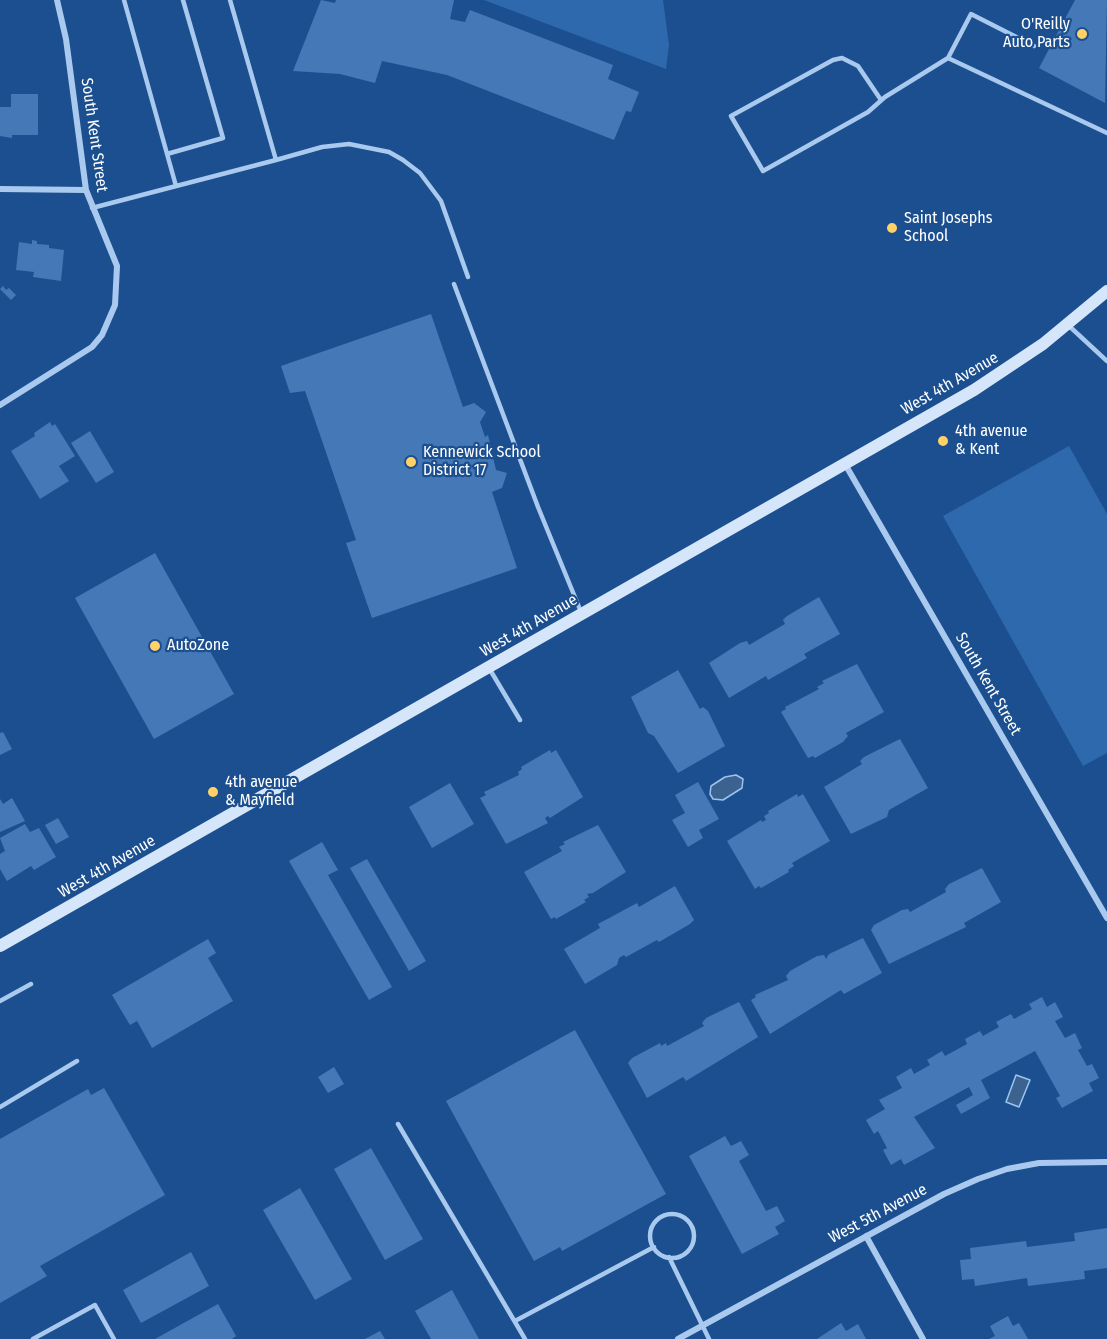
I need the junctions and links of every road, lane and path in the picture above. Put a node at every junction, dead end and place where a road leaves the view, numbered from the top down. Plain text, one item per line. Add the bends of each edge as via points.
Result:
1 (57, 0) edge
2 (124, 0) edge
3 (183, 0) edge
4 (230, 0) edge
5 (1034, 46) dead end
6 (948, 58) junction
7 (881, 100) junction
8 (1107, 133) edge
9 (167, 154) junction
10 (276, 160) junction
11 (176, 186) junction
12 (0, 189) edge
13 (86, 190) junction
14 (92, 208) junction
15 (468, 277) dead end
16 (454, 284) dead end
17 (1107, 291) edge
18 (1068, 325) junction
19 (1107, 361) edge
20 (0, 405) edge
21 (845, 464) junction
22 (582, 614) junction
23 (489, 667) junction
24 (520, 720) dead end
25 (1107, 918) edge
26 (0, 946) edge
27 (31, 984) dead end
28 (0, 1001) edge
29 (77, 1061) dead end
30 (0, 1107) edge
31 (398, 1124) dead end
32 (1107, 1162) edge
33 (866, 1236) junction
34 (654, 1247) junction
35 (669, 1257) junction
36 (515, 1322) junction
37 (702, 1325) junction
38 (33, 1339) edge
39 (114, 1339) edge
40 (525, 1339) edge
41 (678, 1339) edge
42 (710, 1339) edge
43 (923, 1339) edge

1 - 13 street, South Kent Street via 66,39
2 - 9 lane
3 - 9 lane via 222,138
4 - 10 lane
5 - 6 lane via 971,14
6 - 7 lane
6 - 8 lane
7 - 7 lane via 868,112 763,171 731,116 842,58 858,66
9 - 11 lane
10 - 11 lane
10 - 15 lane via 348,144 389,152 403,160 420,173 441,201
11 - 14 lane
12 - 13 street
13 - 14 street, South Kent Street
14 - 20 street, South Kent Street via 117,266 115,305 102,335 92,347
16 - 22 lane
17 - 18 main road, West 4th Avenue
18 - 19 lane
18 - 21 main road, West 4th Avenue via 1016,365
21 - 22 main road, West 4th Avenue
21 - 25 street, South Kent Street
22 - 23 main road, West 4th Avenue
23 - 24 lane
23 - 26 main road, West 4th Avenue
27 - 28 lane
29 - 30 lane
31 - 36 lane
32 - 33 street, West 5th Avenue via 1039,1163 1007,1169 944,1194
33 - 37 street, West 5th Avenue
33 - 43 street
34 - 35 lane
34 - 35 lane via 651,1231 658,1219 671,1214 684,1218 693,1229 692,1243 683,1254
34 - 36 lane
35 - 37 lane
36 - 40 lane
37 - 41 street, West 5th Avenue
37 - 42 lane
38 - 39 lane via 95,1305

